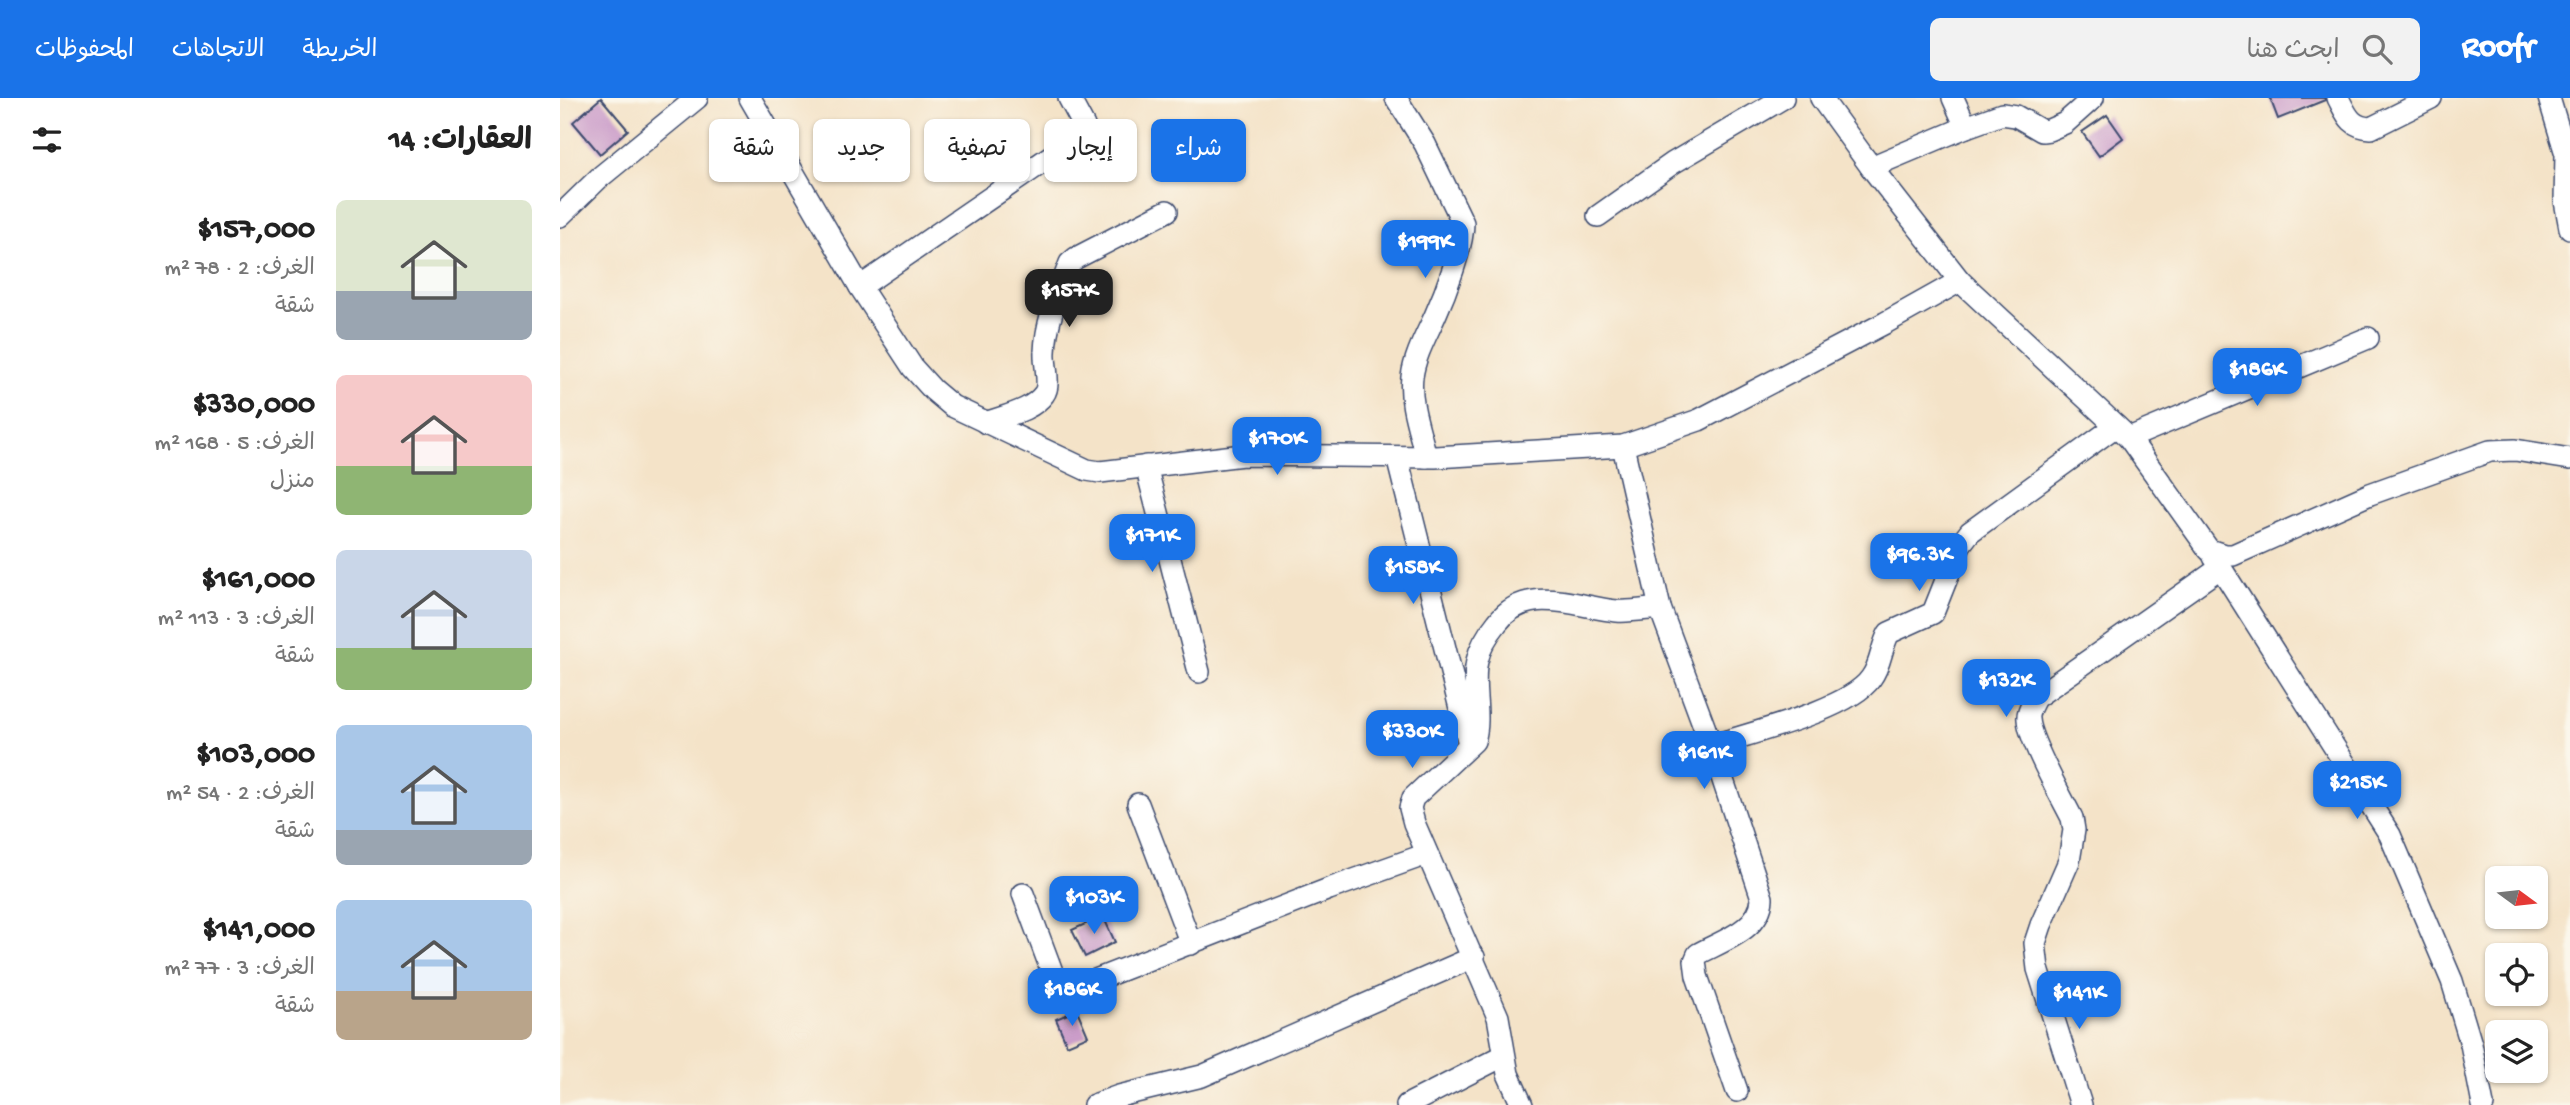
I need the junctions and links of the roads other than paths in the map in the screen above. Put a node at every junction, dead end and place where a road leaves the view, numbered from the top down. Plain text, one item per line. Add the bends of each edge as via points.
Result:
1 (697, 98) edge
2 (750, 98) edge
3 (1069, 98) edge
4 (1396, 98) edge
5 (1783, 98) edge
6 (1821, 98) edge
7 (1953, 98) edge
8 (2093, 98) edge
9 (2338, 98) edge
10 (2431, 98) edge
11 (2549, 98) edge
12 (1966, 127) junction
13 (1871, 167) junction
14 (1167, 211) dead end
15 (560, 216) edge
16 (1598, 216) dead end
17 (2570, 228) edge
18 (1960, 281) junction
19 (860, 287) junction
20 (2368, 338) dead end
21 (986, 423) junction
22 (2123, 432) junction
23 (1623, 446) junction
24 (1396, 457) junction
25 (1426, 457) junction
26 (2570, 458) edge
27 (1146, 466) junction
28 (2215, 559) junction
29 (1660, 608) junction
30 (1199, 672) dead end
31 (1470, 745) junction
32 (1711, 746) junction
33 (1138, 804) dead end
34 (1427, 854) junction
35 (1023, 894) dead end
36 (1191, 944) junction
37 (1474, 957) junction
38 (1503, 1056) junction
39 (1737, 1091) dead end
40 (1099, 1104) edge
41 (1407, 1105) edge
42 (1522, 1105) edge
43 (2081, 1105) edge
44 (2483, 1105) edge

1 - 15 street
2 - 19 street
3 - 19 street via 1084,126 1082,135
4 - 25 street via 1425,144 1463,223 1412,376 1412,398
5 - 16 street via 1673,163
6 - 13 street
7 - 12 street
8 - 12 street via 2066,123 2049,131 2003,114
9 - 10 street via 2350,122 2371,128
11 - 17 street via 2566,154 2564,201
12 - 13 street
13 - 18 street
14 - 21 street via 1070,263 1048,328 1044,394 1030,405
18 - 22 street
18 - 23 street via 1699,420
19 - 21 street via 913,368 933,390 952,406
20 - 22 street
21 - 27 street via 1087,470
22 - 28 street
22 - 32 street via 1970,532 1960,545 1933,612 1889,633 1877,669 1857,693
23 - 25 street
23 - 29 street
24 - 25 street
24 - 27 street via 1243,455
24 - 31 street
26 - 28 street via 2490,451 2370,494
27 - 30 street
28 - 43 street via 2035,698 2027,719 2074,830 2069,861 2035,943 2038,969
28 - 44 street via 2390,835 2452,981
29 - 31 street via 1619,611 1562,600 1517,605 1487,636 1477,660 1477,731
29 - 32 street
31 - 34 street via 1413,799 1410,808
32 - 39 street via 1762,898 1762,911 1754,922 1698,954 1695,961
33 - 36 street
34 - 36 street
34 - 37 street
35 - 36 street via 1057,985 1064,988 1086,985
37 - 38 street via 1498,1017
37 - 40 street via 1202,1076
38 - 41 street
38 - 42 street

